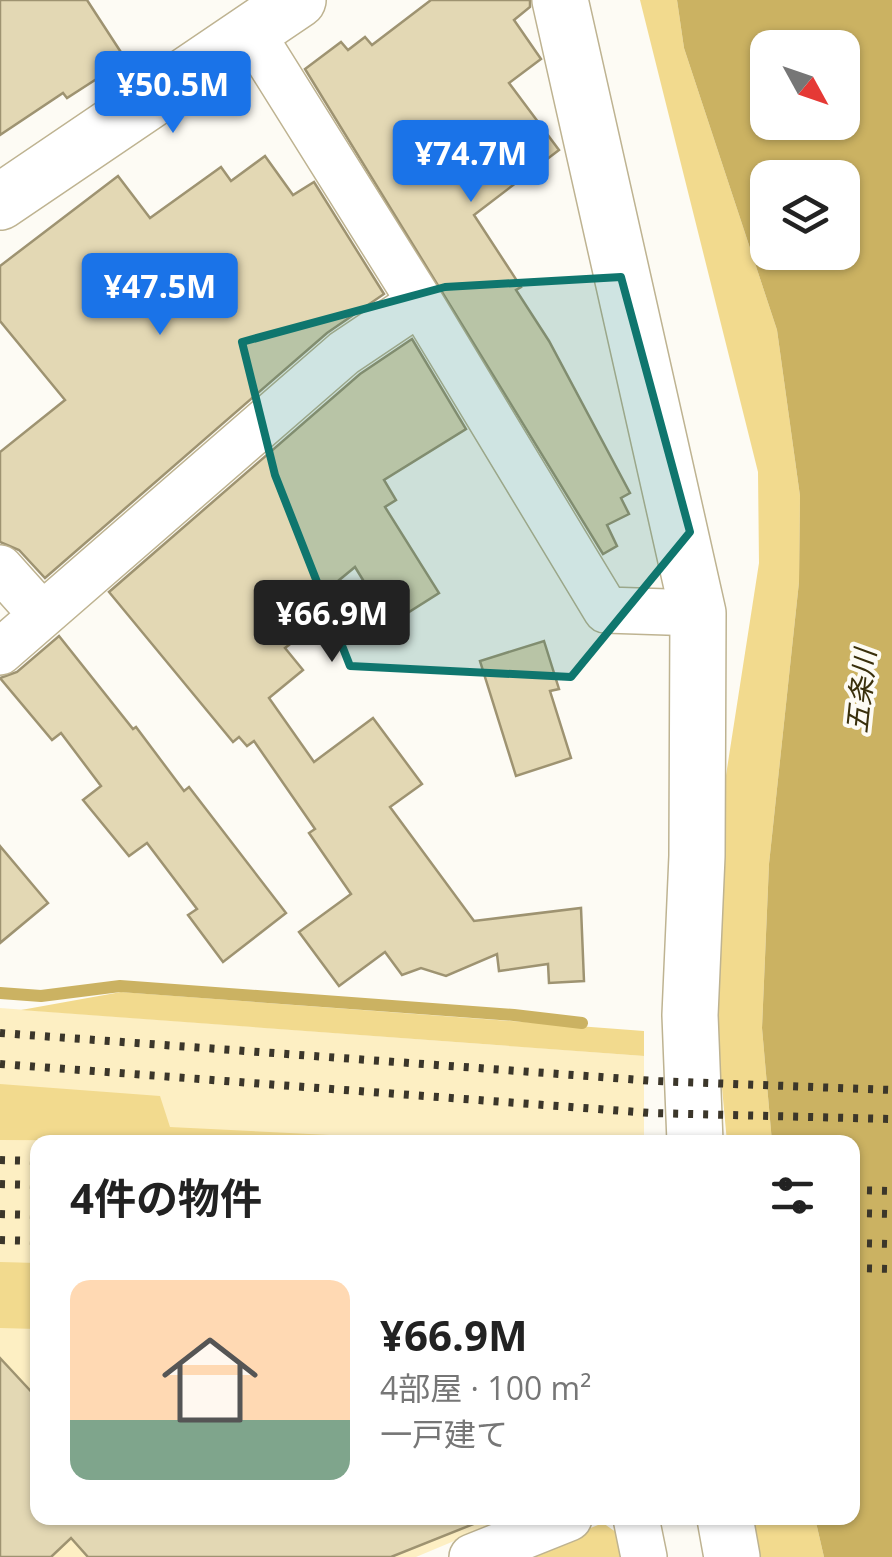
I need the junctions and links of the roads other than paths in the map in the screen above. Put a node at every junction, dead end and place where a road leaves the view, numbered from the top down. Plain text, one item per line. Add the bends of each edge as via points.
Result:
1 (298, 0) edge
2 (560, 0) edge
3 (250, 32) junction
4 (0, 202) edge
5 (420, 302) junction
6 (0, 568) edge
7 (698, 613) junction
8 (42, 614) junction
9 (0, 652) edge
10 (696, 1135) edge
11 (552, 1525) edge
12 (637, 1525) edge
13 (726, 1525) edge
14 (472, 1557) edge
15 (644, 1557) edge
16 (732, 1557) edge

1 - 3 street
2 - 7 street
3 - 4 street
3 - 5 street
5 - 7 street via 606,610
5 - 8 street via 344,352
6 - 8 street
7 - 10 street via 690,1015
8 - 9 street
11 - 14 street
12 - 15 street
13 - 16 street

